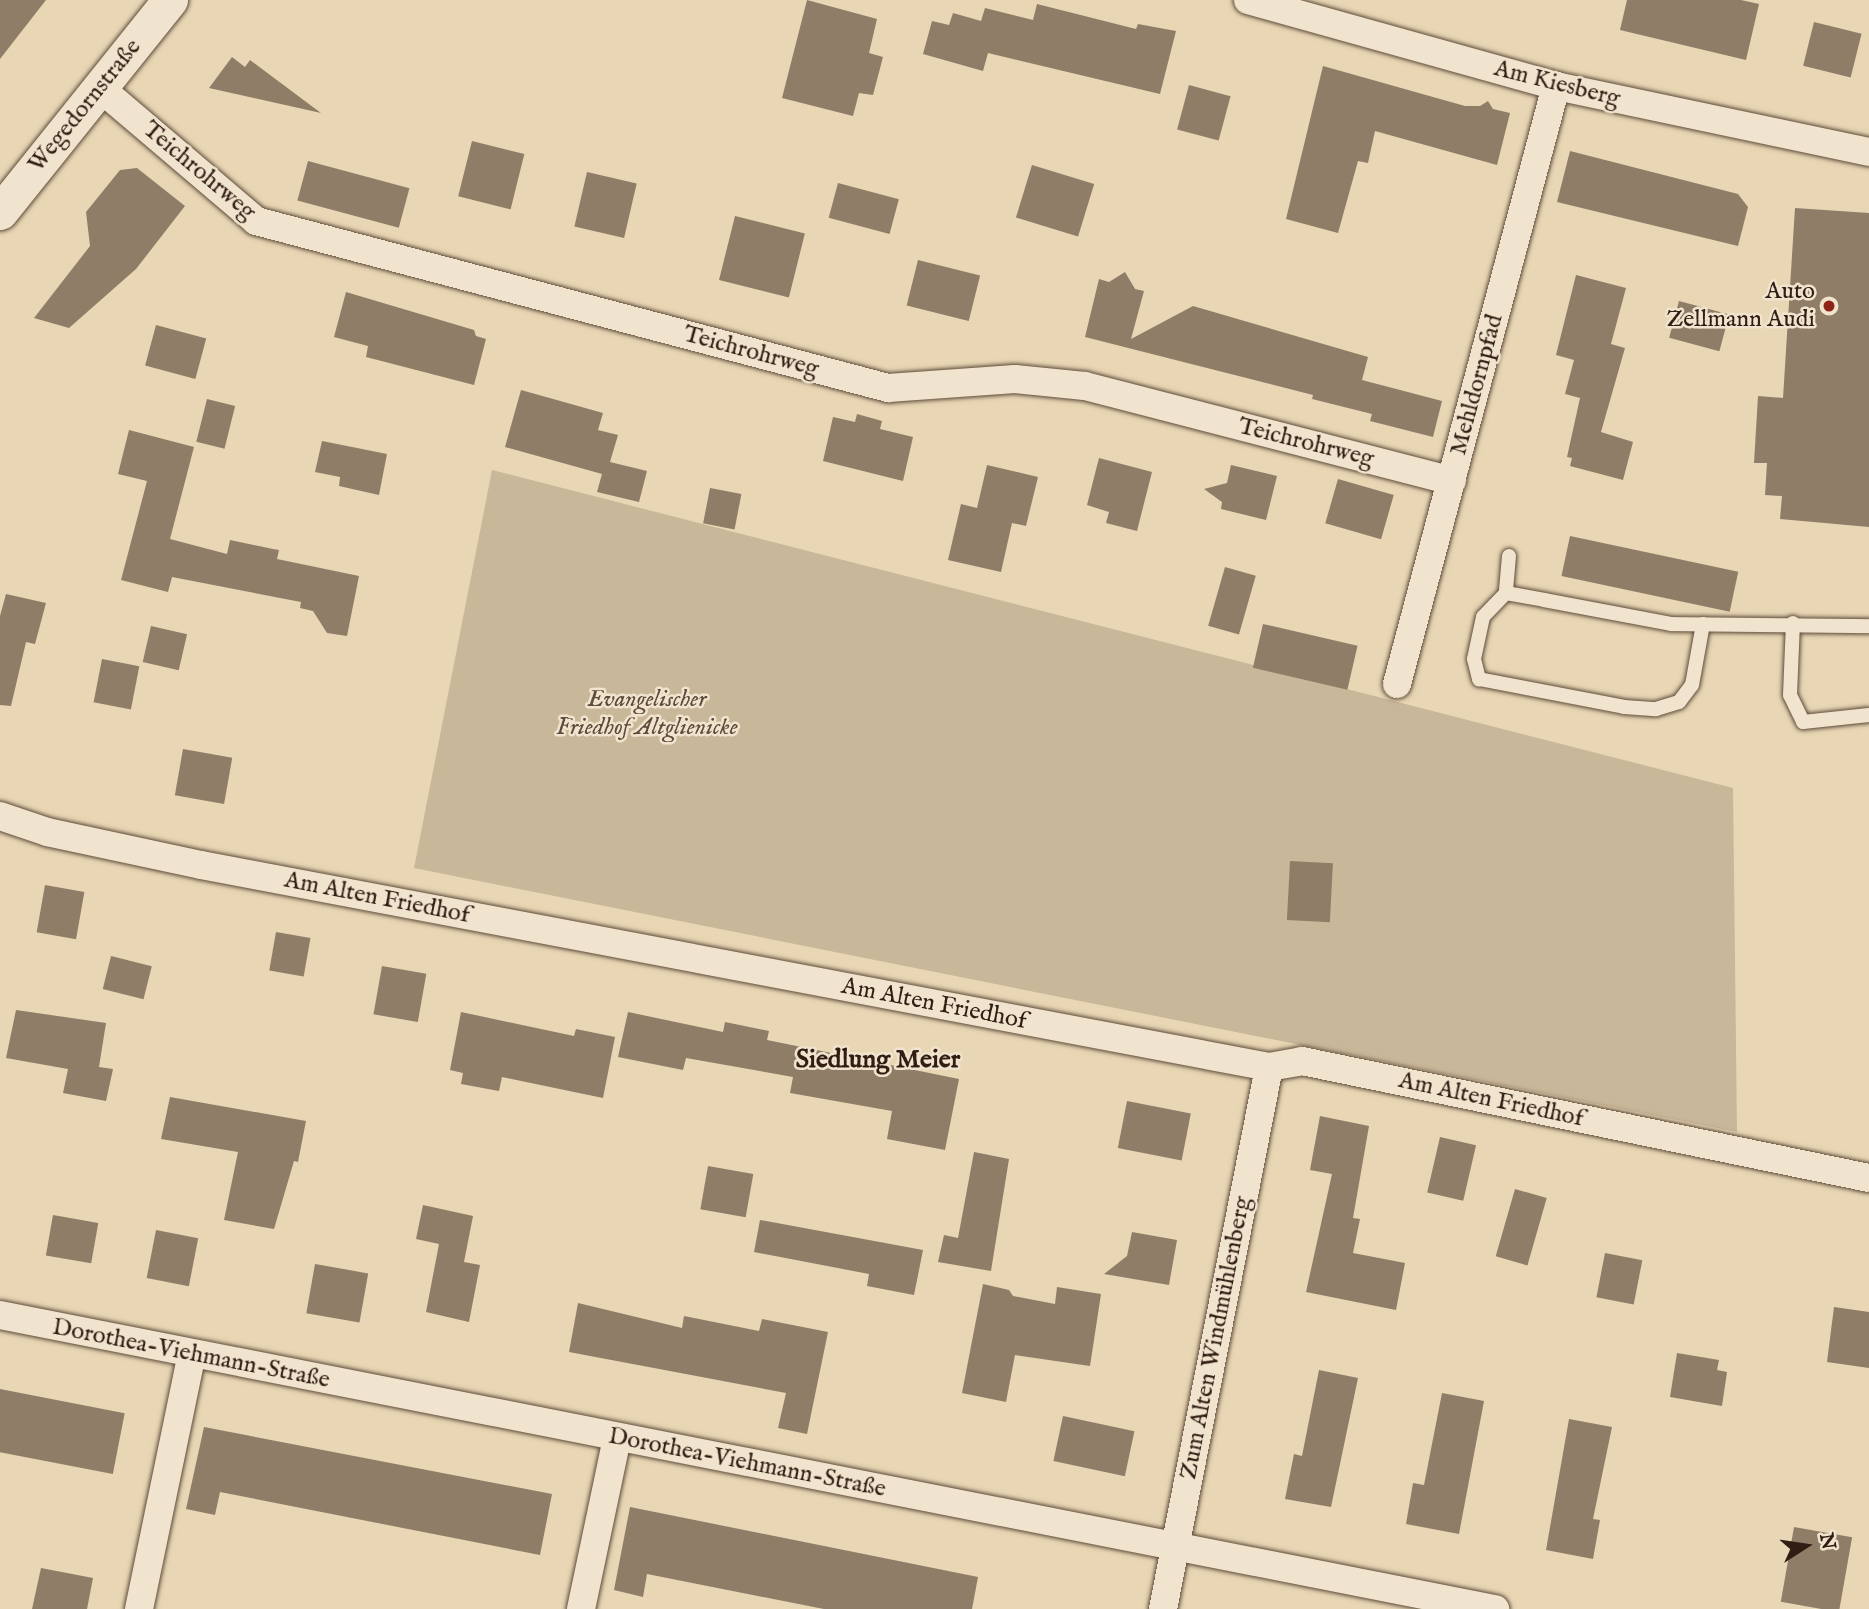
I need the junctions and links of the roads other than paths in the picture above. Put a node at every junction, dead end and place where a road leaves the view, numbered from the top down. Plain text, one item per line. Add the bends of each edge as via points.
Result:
1 (170, 0) edge
2 (1248, 0) edge
3 (1556, 86) junction
4 (100, 88) junction
5 (1869, 152) edge
6 (0, 212) edge
7 (1452, 481) junction
8 (1509, 556) dead end
9 (1506, 593) junction
10 (1793, 623) junction
11 (1703, 624) junction
12 (1869, 626) edge
13 (1397, 684) dead end
14 (1869, 715) edge
15 (0, 816) edge
16 (1269, 1068) junction
17 (1869, 1178) edge
18 (0, 1315) edge
19 (192, 1354) junction
20 (617, 1438) junction
21 (1177, 1544) junction
22 (139, 1609) edge
23 (581, 1609) edge
24 (1163, 1609) edge
25 (1495, 1609) edge

1 - 4 street, Wegedornstraße
2 - 3 street, Am Kiesberg
3 - 5 street, Am Kiesberg
3 - 7 street, Mehldornpfad
4 - 6 street, Wegedornstraße
4 - 7 street, Teichrohrweg via 256,221 888,388 1015,379 1085,386
7 - 13 street, Mehldornpfad
8 - 9 lane
9 - 11 lane via 1671,624
9 - 11 lane via 1483,617 1474,659 1479,679 1624,707 1656,709 1679,702 1692,685
10 - 11 lane
10 - 12 lane
10 - 14 lane via 1790,695 1802,722
15 - 16 street, Am Alten Friedhof via 47,832 201,865
16 - 17 street, Am Alten Friedhof via 1302,1061
16 - 21 street, Zum Alten Windmühlenberg
18 - 19 street, Dorothea-Viehmann-Straße
19 - 20 street, Dorothea-Viehmann-Straße
19 - 22 street
20 - 21 street, Dorothea-Viehmann-Straße
20 - 23 street
21 - 24 street, Zum Alten Windmühlenberg
21 - 25 street, Dorothea-Viehmann-Straße

